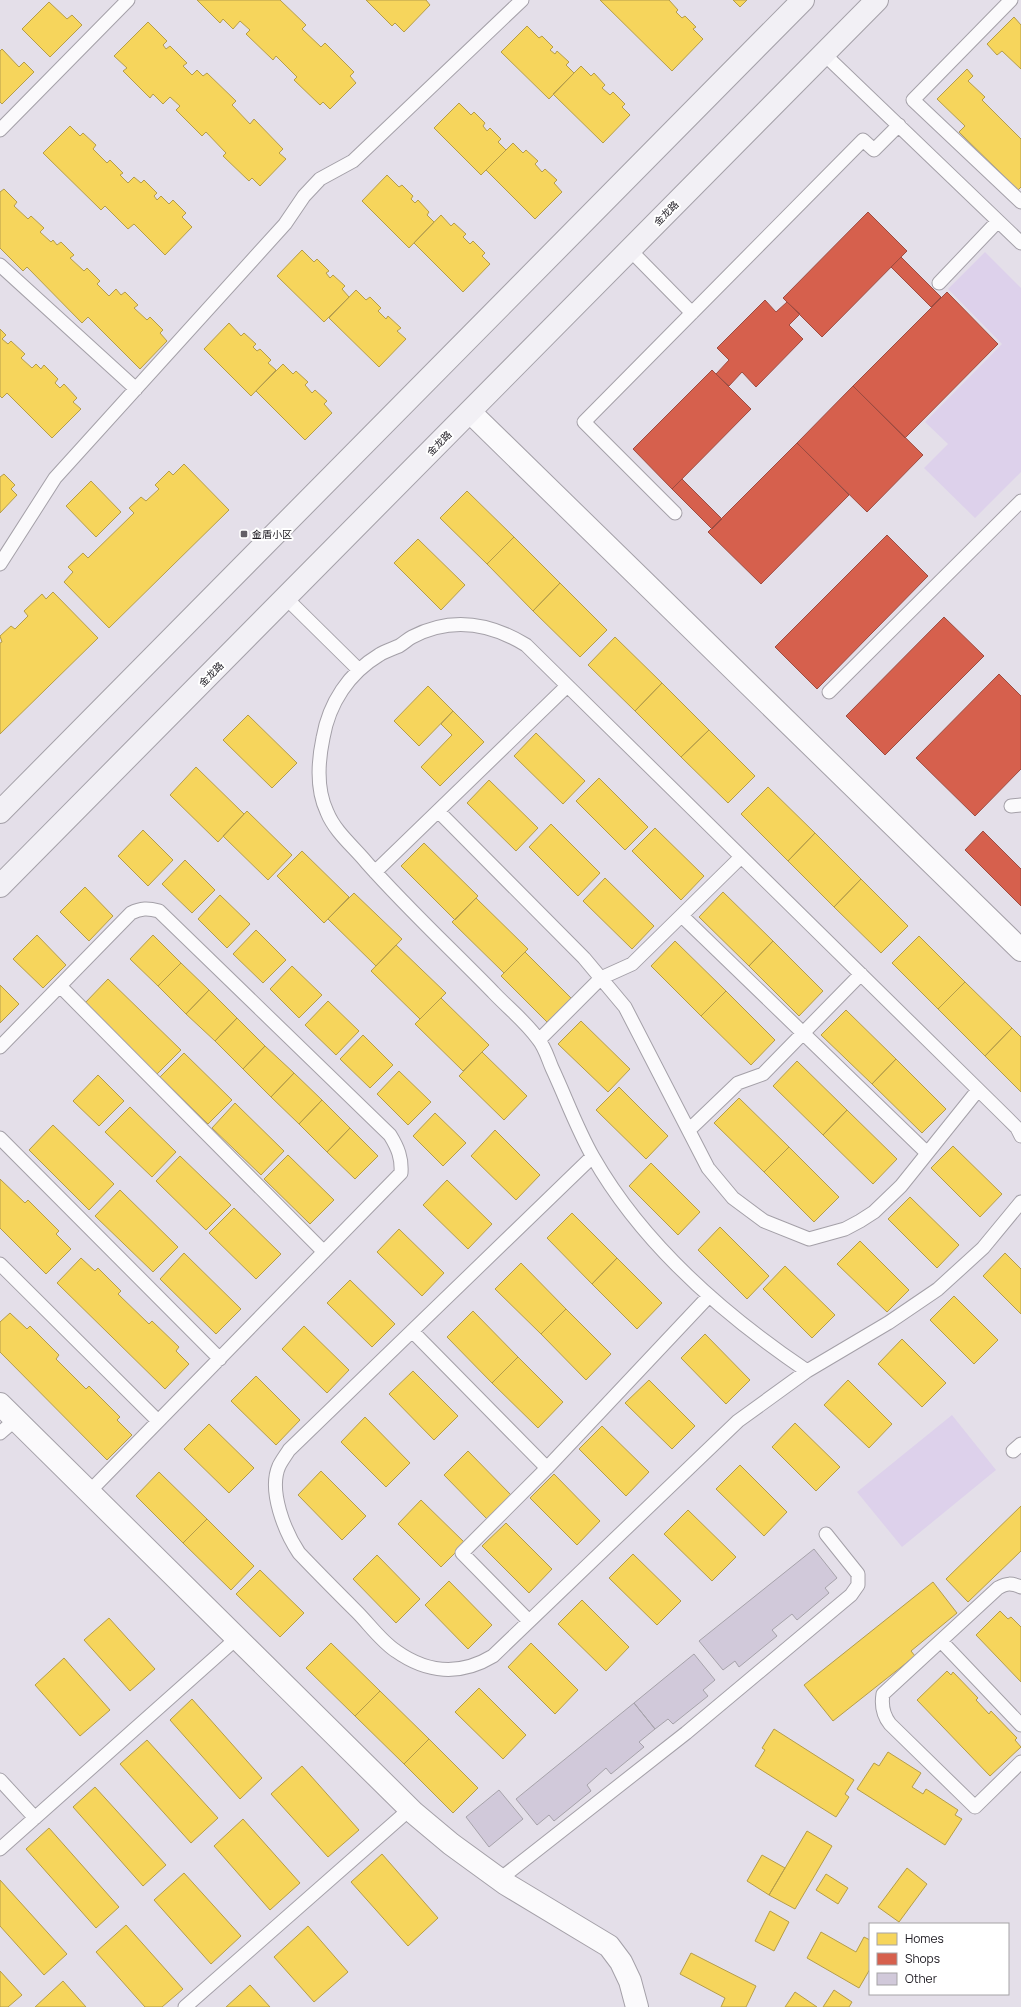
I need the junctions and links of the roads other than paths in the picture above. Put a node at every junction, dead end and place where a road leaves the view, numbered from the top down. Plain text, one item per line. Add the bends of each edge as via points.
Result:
1 (128, 0) edge
2 (522, 0) edge
3 (803, 0) edge
4 (877, 0) edge
5 (1011, 0) edge
6 (824, 54) junction
7 (899, 125) junction
8 (0, 130) edge
9 (1021, 202) edge
10 (998, 221) junction
11 (1021, 243) edge
12 (630, 250) junction
13 (0, 266) edge
14 (939, 283) dead end
15 (692, 313) junction
16 (136, 389) junction
17 (470, 412) junction
18 (1021, 501) edge
19 (675, 513) dead end
20 (0, 564) edge
21 (286, 598) junction
22 (359, 670) junction
23 (567, 686) junction
24 (829, 692) dead end
25 (2, 805) edge
26 (438, 811) junction
27 (741, 857) junction
28 (375, 872) junction
29 (0, 886) edge
30 (682, 916) junction
31 (1021, 950) edge
32 (861, 974) junction
33 (601, 978) junction
34 (60, 986) junction
35 (803, 1033) junction
36 (539, 1040) junction
37 (0, 1047) edge
38 (978, 1090) junction
39 (690, 1130) junction
40 (1021, 1136) edge
41 (0, 1138) edge
42 (927, 1153) junction
43 (592, 1157) junction
44 (1021, 1202) edge
45 (324, 1252) junction
46 (0, 1264) edge
47 (709, 1296) junction
48 (412, 1331) junction
49 (220, 1358) junction
50 (807, 1371) junction
51 (0, 1404) edge
52 (158, 1421) junction
53 (8, 1426) edge
54 (546, 1468) junction
55 (89, 1492) junction
56 (826, 1534) dead end
57 (1021, 1587) edge
58 (529, 1621) junction
59 (237, 1638) junction
60 (941, 1640) junction
61 (1021, 1725) edge
62 (1021, 1762) edge
63 (0, 1780) edge
64 (410, 1809) junction
65 (35, 1818) junction
66 (0, 1850) edge
67 (500, 1879) junction
68 (185, 2007) edge
69 (637, 2007) edge

1 - 8 lane
2 - 16 lane via 352,161 320,179 304,196 285,224
3 - 25 main road
4 - 6 main road, 金龙路
5 - 9 lane via 913,100
6 - 7 lane
6 - 12 main road, 金龙路
7 - 10 lane
7 - 15 lane via 874,150 863,140
10 - 11 lane
10 - 14 lane
12 - 15 lane
12 - 17 main road, 金龙路
13 - 16 lane
15 - 19 lane via 584,422
16 - 20 lane via 55,478
17 - 21 main road, 金龙路
17 - 31 street
18 - 24 lane
21 - 22 lane
21 - 29 main road, 金龙路
22 - 23 lane via 381,654 426,631 441,626 472,624 497,630 526,645
22 - 28 lane via 340,692 331,708 322,740 319,785 333,824
23 - 26 lane
23 - 27 lane
26 - 28 lane
26 - 33 lane
27 - 30 lane
27 - 32 lane
28 - 36 lane
30 - 33 lane via 632,964
30 - 35 lane
32 - 35 lane
32 - 38 lane
33 - 36 lane
33 - 39 lane via 626,1007
34 - 37 lane
34 - 45 lane
34 - 45 lane via 131,913 143,909 159,912 390,1135 401,1158 402,1173
35 - 39 lane via 763,1074 738,1084
35 - 42 lane
36 - 43 lane
38 - 40 lane via 1017,1128
38 - 42 lane
39 - 42 lane via 708,1168 733,1198 764,1221 809,1239 845,1229 874,1212 901,1186
41 - 49 lane
43 - 47 lane via 646,1230
43 - 48 lane
44 - 50 lane via 983,1248 938,1289 888,1323
45 - 49 lane
46 - 52 lane
47 - 50 lane via 745,1327
47 - 54 lane
48 - 54 lane
48 - 58 lane via 289,1450 278,1467 278,1507 283,1523 299,1553 395,1650 424,1665 458,1669 482,1662 492,1656
49 - 52 lane
50 - 58 lane via 738,1420
51 - 53 street
52 - 55 lane
53 - 55 street
54 - 58 lane via 462,1554
55 - 59 street
56 - 67 lane via 858,1574 858,1585 851,1595 686,1733
57 - 60 lane via 1007,1583 998,1588
59 - 64 street
59 - 65 lane
60 - 61 lane
60 - 62 lane via 883,1694 882,1710 886,1718 975,1807
63 - 65 lane
64 - 67 street via 451,1844
64 - 68 lane
65 - 66 lane
67 - 69 street via 608,1946 621,1962 630,1981

